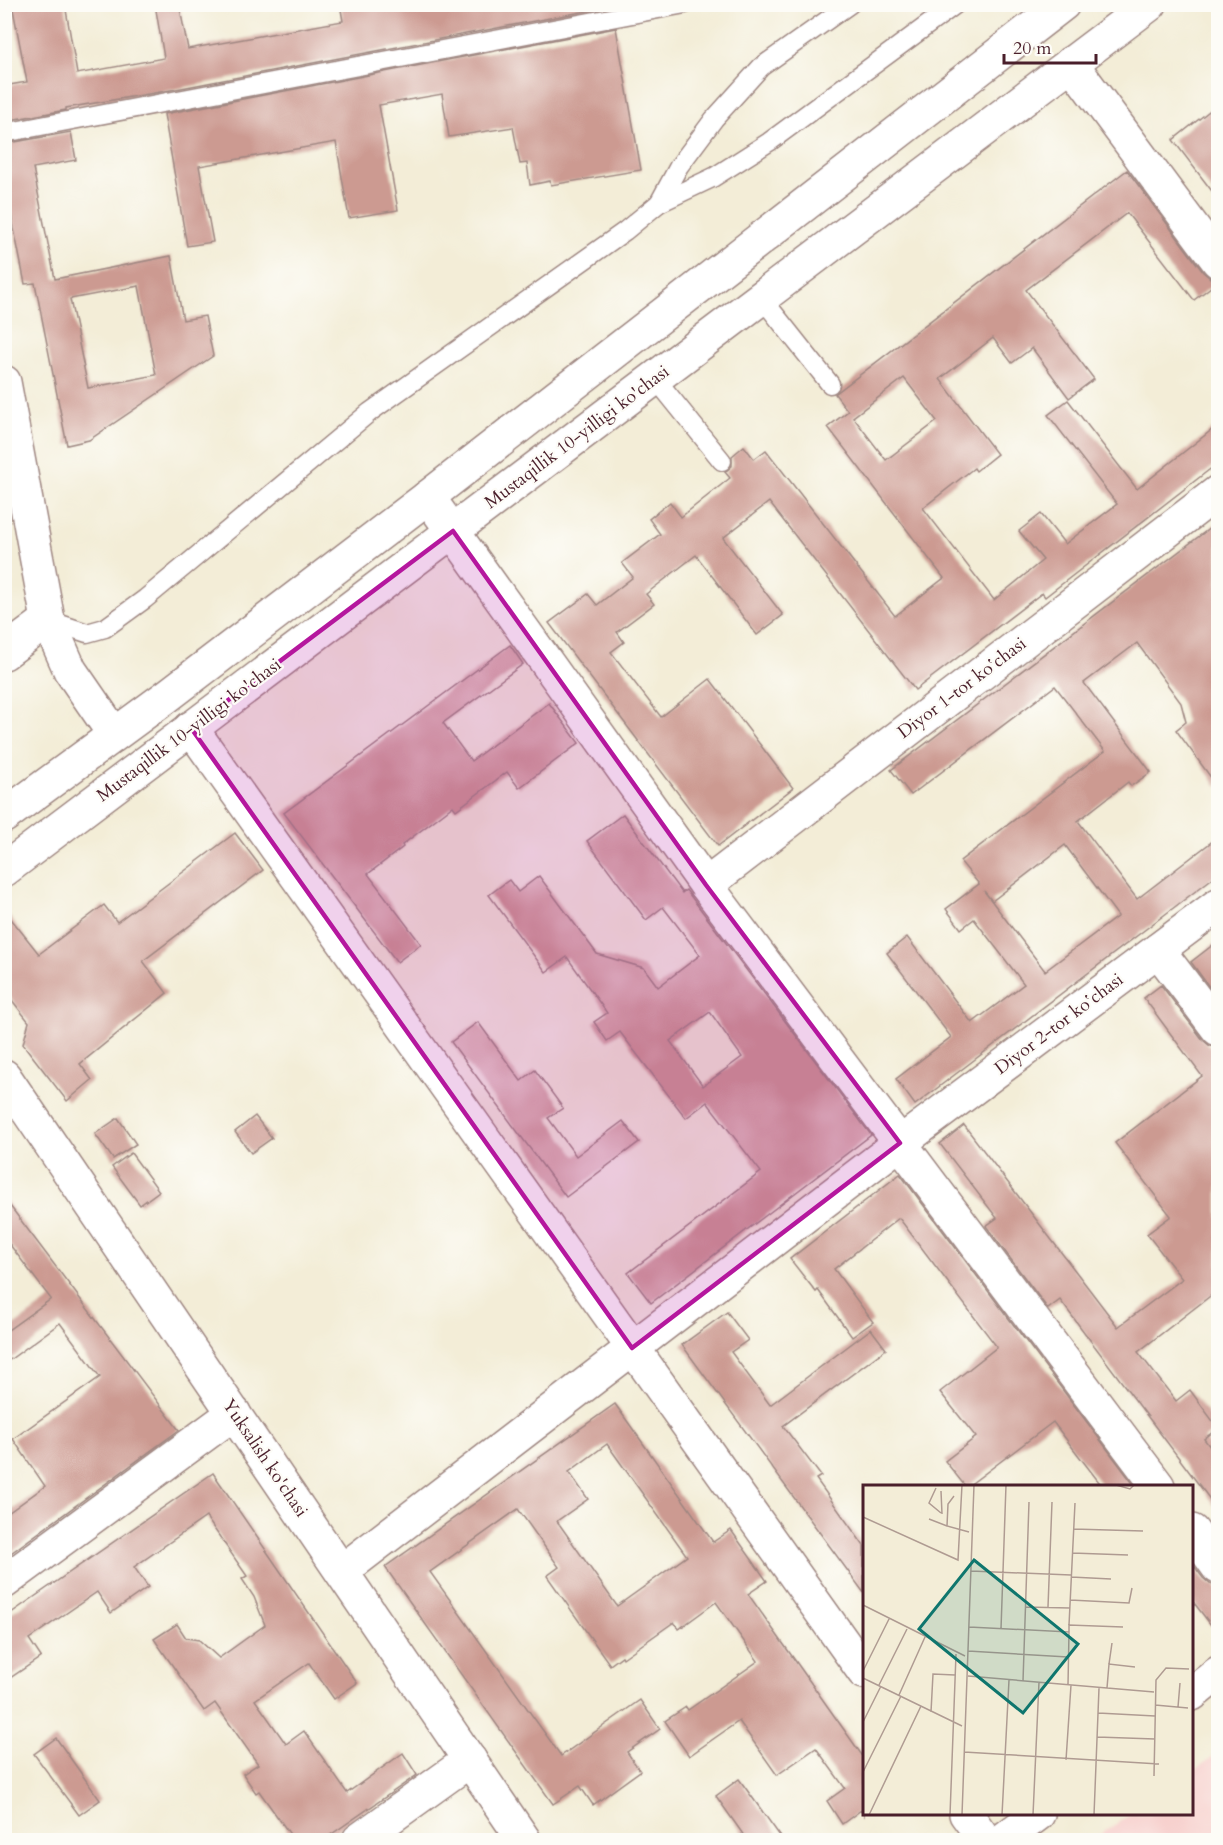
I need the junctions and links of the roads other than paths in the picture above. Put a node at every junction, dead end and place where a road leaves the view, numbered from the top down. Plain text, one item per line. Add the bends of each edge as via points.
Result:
1 (685, 4) edge
2 (850, 4) edge
3 (956, 4) edge
4 (1063, 4) edge
5 (1150, 4) edge
6 (1071, 63) junction
7 (4, 133) edge
8 (659, 203) junction
9 (1218, 261) edge
10 (761, 297) junction
11 (655, 378) junction
12 (4, 382) edge
13 (830, 384) dead end
14 (722, 461) dead end
15 (1218, 492) edge
16 (429, 497) junction
17 (453, 531) junction
18 (48, 620) junction
19 (4, 653) edge
20 (191, 728) junction
21 (114, 734) junction
22 (4, 816) edge
23 (4, 870) edge
24 (706, 885) junction
25 (1218, 905) edge
26 (1158, 950) junction
27 (1218, 1029) edge
28 (4, 1076) edge
29 (900, 1143) junction
30 (632, 1348) junction
31 (234, 1413) junction
32 (1157, 1485) edge
33 (1193, 1534) edge
34 (1218, 1567) edge
35 (342, 1571) junction
36 (4, 1582) edge
37 (863, 1671) edge
38 (1218, 1673) edge
39 (1193, 1692) edge
40 (470, 1760) junction
41 (967, 1815) edge
42 (1037, 1815) edge
43 (359, 1840) edge
44 (524, 1840) edge
45 (985, 1840) edge
46 (1003, 1840) edge

1 - 7 lane
2 - 8 lane via 761,67 714,119 679,166
3 - 8 lane via 769,142 714,177
4 - 16 street
5 - 6 street, Mustaqillik 10-yilligi ko'chasi
6 - 9 street
6 - 10 street, Mustaqillik 10-yilligi ko'chasi
8 - 18 lane via 370,412 105,628 87,633
10 - 11 street, Mustaqillik 10-yilligi ko'chasi
10 - 13 lane
11 - 14 lane
11 - 17 street, Mustaqillik 10-yilligi ko'chasi
12 - 18 street
15 - 24 street, Diyor 1-tor koʻchasi
16 - 17 street
16 - 21 street
17 - 20 street, Mustaqillik 10-yilligi ko'chasi
17 - 24 street
18 - 19 street
18 - 21 street via 70,670
20 - 23 street, Mustaqillik 10-yilligi ko'chasi
20 - 30 street
21 - 22 street
24 - 29 street
25 - 26 street, Diyor 2-tor koʻchasi
26 - 27 street
26 - 29 street, Diyor 2-tor koʻchasi
28 - 31 street, Yuksalish ko'chasi
29 - 30 street, Diyor 2-tor koʻchasi
29 - 32 street
30 - 35 street, Diyor 2-tor koʻchasi
30 - 37 street
31 - 35 street, Yuksalish ko'chasi
31 - 36 street
33 - 34 street
35 - 40 street, Yuksalish ko'chasi
38 - 39 street
40 - 43 street
40 - 44 street, Yuksalish ko'chasi
41 - 45 street
42 - 46 street

